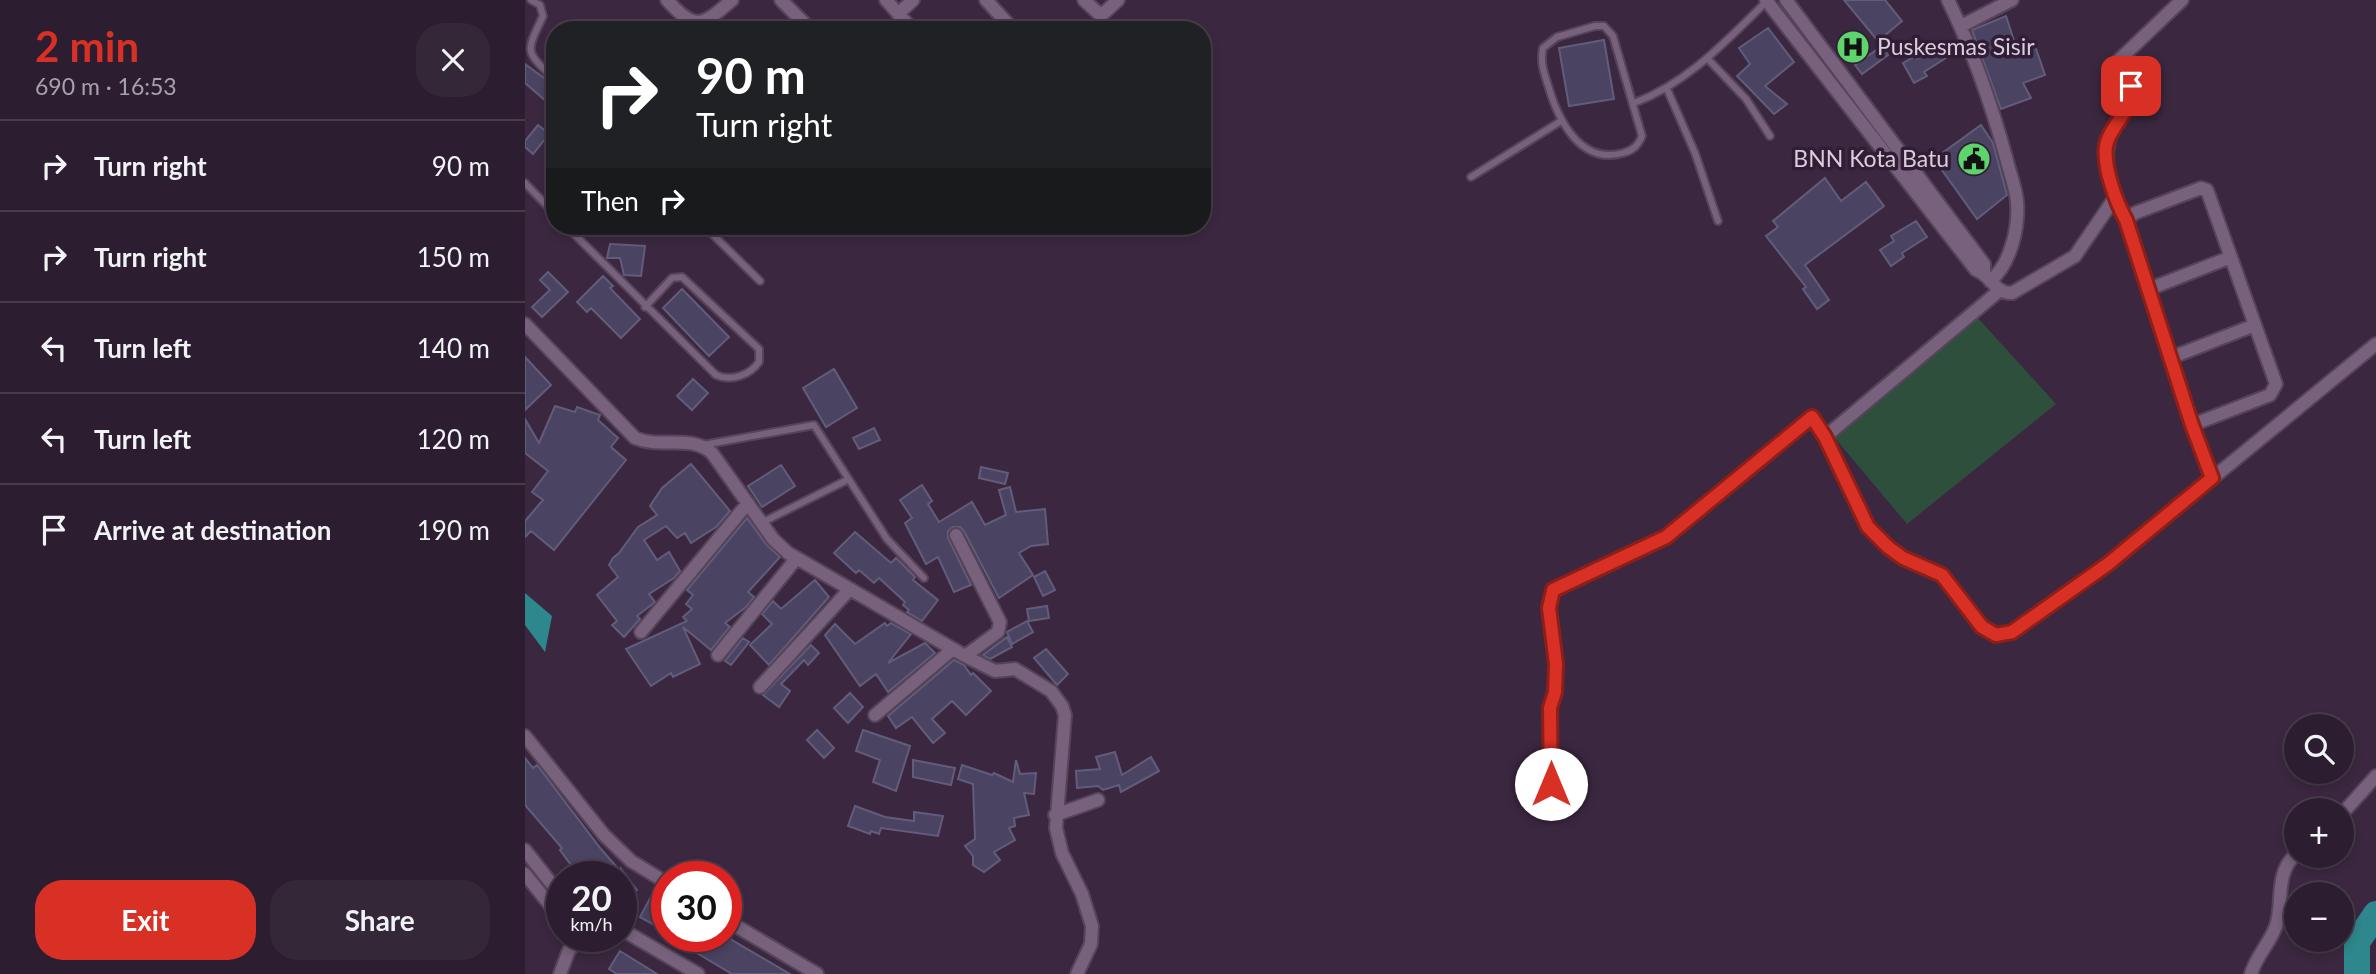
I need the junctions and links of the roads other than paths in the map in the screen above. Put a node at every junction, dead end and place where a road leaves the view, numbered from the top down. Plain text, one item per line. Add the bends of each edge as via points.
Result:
1 (531, 0) edge
2 (667, 0) edge
3 (732, 0) edge
4 (781, 0) edge
5 (886, 0) edge
6 (913, 0) edge
7 (986, 0) edge
8 (1084, 0) edge
9 (1118, 0) edge
10 (1767, 0) edge
11 (1786, 0) edge
12 (1948, 0) edge
13 (2012, 0) edge
14 (2182, 0) edge
15 (898, 14) junction
16 (686, 20) joint
17 (689, 21) edge
18 (707, 21) edge
19 (802, 21) edge
20 (905, 21) edge
21 (1005, 21) edge
22 (1961, 26) junction
23 (525, 42) edge
24 (525, 48) edge
25 (1708, 59) junction
26 (546, 71) edge
27 (1667, 89) junction
28 (1634, 103) junction
29 (1561, 121) junction
30 (1770, 136) dead end
31 (1471, 177) dead end
32 (525, 183) edge
33 (2113, 199) junction
34 (546, 205) edge
35 (1718, 220) dead end
36 (2126, 220) junction
37 (575, 235) edge
38 (712, 235) edge
39 (2231, 257) junction
40 (761, 281) dead end
41 (1993, 283) junction
42 (2149, 289) junction
43 (645, 307) junction
44 (525, 324) edge
45 (2255, 325) junction
46 (2376, 344) edge
47 (2170, 358) junction
48 (2192, 425) junction
49 (1821, 430) junction
50 (703, 445) junction
51 (2212, 478) junction
52 (847, 480) junction
53 (748, 503) junction
54 (761, 523) junction
55 (956, 535) dead end
56 (796, 559) junction
57 (924, 578) dead end
58 (850, 589) junction
59 (641, 632) dead end
60 (953, 649) junction
61 (718, 655) dead end
62 (965, 656) junction
63 (760, 687) dead end
64 (875, 715) dead end
65 (525, 736) edge
66 (2376, 776) edge
67 (1550, 799) dead end
68 (1098, 800) dead end
69 (2354, 801) edge
70 (1055, 815) junction
71 (525, 850) edge
72 (2285, 868) edge
73 (651, 873) edge
74 (525, 874) edge
75 (546, 877) edge
76 (546, 900) edge
77 (742, 929) edge
78 (637, 938) edge
79 (568, 952) edge
80 (560, 974) edge
81 (698, 974) edge
82 (817, 974) edge
83 (1077, 974) edge
84 (2251, 974) edge

1 - 23 lane via 540,5 543,16
2 - 16 street
3 - 18 street
4 - 19 street
5 - 15 street
6 - 15 street
7 - 21 street
8 - 9 street via 1104,13
10 - 25 lane
10 - 41 street via 1976,270
11 - 41 street via 1984,264
12 - 22 street
13 - 22 street
14 - 33 street via 2118,61 2118,72 2133,93 2106,147
15 - 20 street
16 - 17 street
22 - 41 street via 1994,114 2017,198 2015,233
24 - 26 lane
25 - 27 lane
25 - 30 lane via 1746,99
27 - 28 lane
27 - 35 lane
28 - 29 lane via 1642,136 1639,145 1618,154 1594,153
28 - 29 lane via 1613,36 1604,26 1595,26 1557,37 1543,48 1542,66
29 - 31 lane
32 - 34 lane
33 - 36 street
33 - 41 street via 2075,257 2012,293
36 - 39 street via 2201,188 2207,190
36 - 42 street
37 - 43 lane
38 - 40 lane
39 - 42 street
39 - 45 street
41 - 49 street
42 - 47 street
43 - 43 lane via 672,278 682,277 759,349 757,366 748,374 724,379 716,375
44 - 50 street via 635,438 648,444
45 - 47 street
45 - 48 street via 2276,384 2273,390
46 - 51 street
47 - 48 street
48 - 51 street
49 - 51 street via 1868,527 1903,558 1942,575 1982,627 1996,635 2012,632 2108,564
49 - 67 street via 1812,417 1666,537 1553,590 1549,608 1556,664 1550,708
50 - 52 lane via 814,425
50 - 53 street
52 - 54 lane
52 - 57 lane via 887,539
53 - 54 street
53 - 59 street
54 - 56 street
55 - 62 street via 1000,622 997,632
56 - 58 street
56 - 61 street
58 - 60 street
58 - 63 street
60 - 62 street
60 - 64 street
62 - 70 street via 995,671 1015,669 1058,698 1065,716
65 - 73 street via 604,835
66 - 69 street
68 - 70 street
70 - 83 street via 1062,853 1092,926 1091,944
71 - 75 street
72 - 84 street via 2277,922
74 - 76 street
77 - 82 street
78 - 81 street
79 - 80 street

